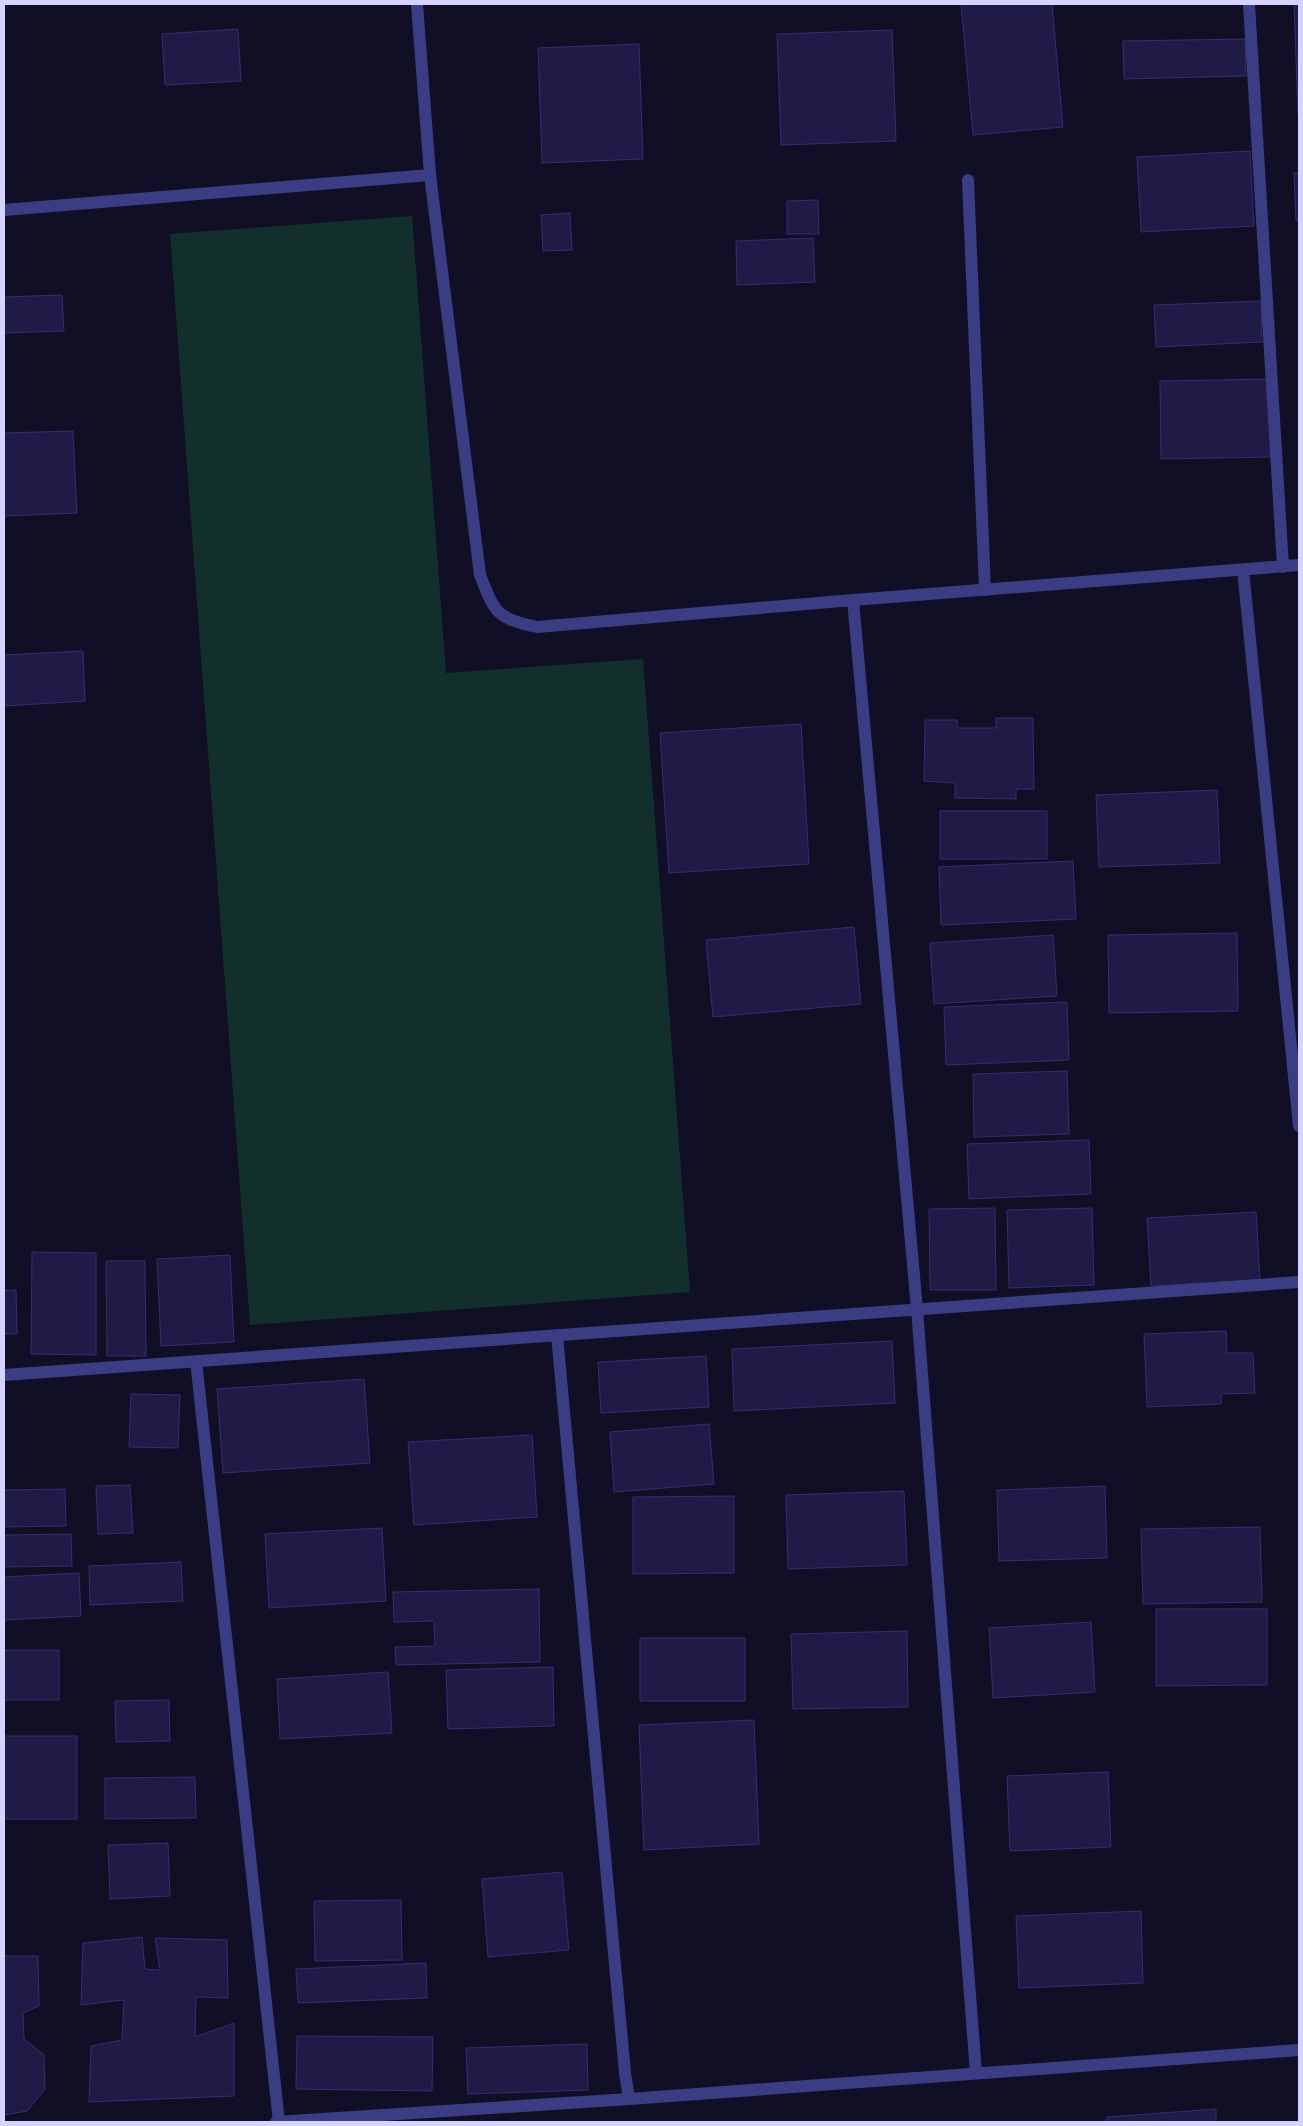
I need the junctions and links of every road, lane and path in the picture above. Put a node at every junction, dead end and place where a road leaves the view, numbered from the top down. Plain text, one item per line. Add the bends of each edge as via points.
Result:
1 (417, 4) edge
2 (1249, 4) edge
3 (430, 175) junction
4 (968, 180) dead end
5 (4, 210) edge
6 (1299, 565) edge
7 (1283, 566) junction
8 (1244, 570) junction
9 (984, 590) junction
10 (853, 600) junction
11 (1299, 1126) edge
12 (1299, 1282) edge
13 (917, 1309) junction
14 (557, 1335) junction
15 (196, 1361) junction
16 (4, 1375) edge
17 (1299, 2050) edge
18 (976, 2074) junction
19 (629, 2099) junction
20 (278, 2122) edge

1 - 3 street
2 - 7 street
3 - 5 street
3 - 10 street via 480,575 492,607 511,621 537,627
4 - 9 street
6 - 7 street
7 - 8 street
8 - 9 street
8 - 11 street
9 - 10 street
10 - 13 street
12 - 13 street
13 - 14 street
13 - 18 street
14 - 15 street
14 - 19 street
15 - 16 street
15 - 20 street
17 - 18 street
18 - 19 street
19 - 20 street

